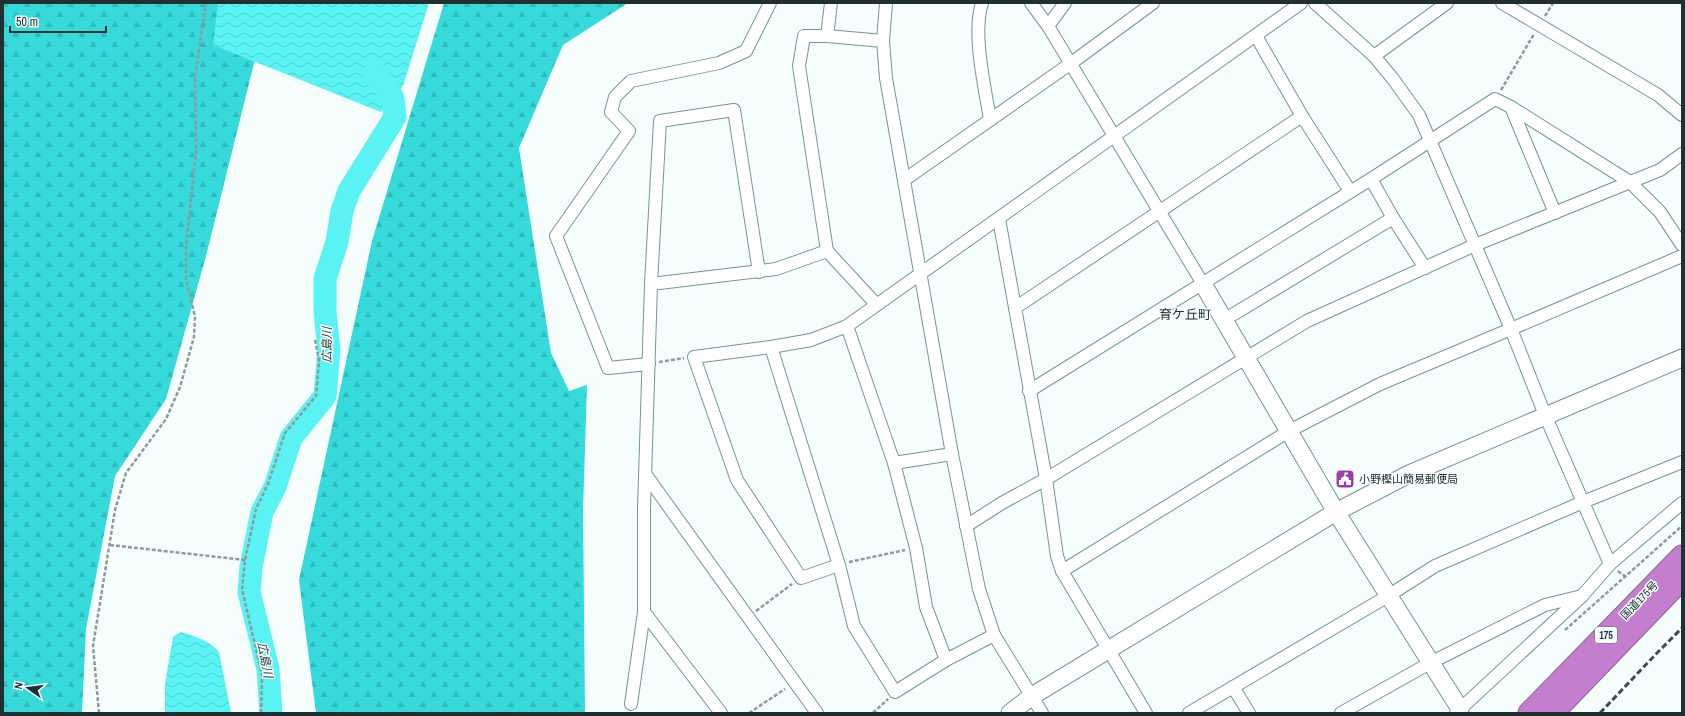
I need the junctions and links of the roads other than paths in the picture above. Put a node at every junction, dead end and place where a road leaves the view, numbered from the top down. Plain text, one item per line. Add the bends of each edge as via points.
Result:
1 (770, 3) edge
2 (831, 3) edge
3 (886, 3) edge
4 (982, 3) edge
5 (1031, 3) edge
6 (1065, 3) edge
7 (1153, 3) edge
8 (1301, 3) edge
9 (1314, 3) edge
10 (1447, 3) edge
11 (1502, 3) edge
12 (1048, 26) junction
13 (827, 36) junction
14 (1256, 36) junction
15 (883, 41) junction
16 (1374, 56) junction
17 (1070, 64) junction
18 (1512, 107) junction
19 (1682, 115) edge
20 (1302, 116) junction
21 (990, 120) junction
22 (1114, 136) junction
23 (1431, 140) junction
24 (1682, 154) edge
25 (1371, 179) junction
26 (904, 180) junction
27 (1630, 182) junction
28 (1350, 191) junction
29 (1159, 211) junction
30 (1555, 213) junction
31 (1393, 218) junction
32 (999, 219) junction
33 (1475, 245) junction
34 (1682, 245) edge
35 (827, 251) junction
36 (1682, 256) edge
37 (1425, 268) junction
38 (758, 272) junction
39 (921, 272) junction
40 (651, 284) junction
41 (1203, 284) junction
42 (876, 304) junction
43 (1015, 308) junction
44 (1224, 320) junction
45 (847, 326) junction
46 (1511, 329) junction
47 (771, 347) junction
48 (1246, 358) junction
49 (1682, 358) edge
50 (649, 364) junction
51 (1029, 391) junction
52 (1545, 416) junction
53 (1289, 431) junction
54 (952, 454) junction
55 (1682, 462) edge
56 (894, 463) junction
57 (646, 475) junction
58 (1046, 480) junction
59 (1583, 502) junction
60 (1682, 503) edge
61 (1336, 512) junction
62 (966, 526) junction
63 (1682, 556) edge
64 (1610, 564) junction
65 (839, 565) junction
66 (1062, 571) junction
67 (1682, 579) edge
68 (1388, 596) junction
69 (1582, 596) junction
70 (644, 612) junction
71 (994, 635) junction
72 (1108, 651) junction
73 (946, 660) junction
74 (1430, 663) junction
75 (1233, 687) junction
76 (1032, 696) junction
77 (631, 704) dead end
78 (1458, 711) edge
79 (721, 713) edge
80 (816, 713) edge
81 (1010, 713) edge
82 (1042, 713) edge
83 (1146, 713) edge
84 (1189, 713) edge
85 (1249, 713) edge
86 (1341, 713) edge
87 (1529, 713) edge
88 (1553, 713) edge

1 - 50 street via 746,51 719,63 631,81 615,97 612,112 629,131 556,236 608,368
2 - 13 street
3 - 15 street
4 - 21 street via 978,36
5 - 12 street
6 - 12 street
7 - 17 street
8 - 14 street
9 - 16 street
10 - 16 street
11 - 19 street via 1658,95
12 - 17 street
13 - 15 street
13 - 35 street via 804,36 799,66
14 - 20 street
14 - 22 street
15 - 26 street via 886,78
16 - 23 street via 1419,115
17 - 21 street
17 - 22 street
18 - 23 street via 1495,99
18 - 27 street
18 - 30 street
20 - 28 street
20 - 29 street
21 - 26 street
22 - 29 street
22 - 32 street
23 - 25 street
23 - 33 street
24 - 27 street via 1660,170
25 - 28 street
25 - 31 street
26 - 39 street
27 - 30 street
27 - 34 street via 1660,212
28 - 41 street
29 - 41 street
29 - 43 street
30 - 33 street
31 - 37 street
31 - 44 street
32 - 39 street
32 - 43 street
33 - 37 street
33 - 46 street
35 - 38 street via 776,269
35 - 42 street
36 - 46 street
37 - 48 street via 1308,321
38 - 40 street
38 - 40 street via 734,110 660,121
39 - 42 street
39 - 54 street
40 - 50 street
41 - 44 street
41 - 51 street
42 - 45 street
43 - 51 street
44 - 48 street
45 - 47 street via 811,340
45 - 56 street
46 - 52 street
46 - 53 street via 1380,384
47 - 65 street
47 - 65 street via 694,357 737,480 801,578
48 - 53 street
48 - 58 street
49 - 52 street
50 - 57 street
51 - 58 street
52 - 59 street
52 - 61 street via 1410,474
53 - 61 street
53 - 66 street
54 - 56 street
54 - 62 street
55 - 59 street
56 - 73 street via 916,548 926,607
57 - 70 street
57 - 80 street
58 - 62 street
58 - 66 street via 1057,556
59 - 64 street
59 - 68 street via 1435,566
60 - 64 street
61 - 68 street
61 - 72 street
62 - 71 street via 979,589
63 - 87 highway, 国道175号 / 175
64 - 69 street
65 - 73 street via 854,626 895,692
66 - 72 street
67 - 88 highway, 国道175号 / 175
68 - 74 street
68 - 75 street
69 - 74 street via 1545,605
69 - 78 street
70 - 77 street
70 - 79 street
71 - 73 street
71 - 76 street
72 - 76 street
72 - 83 street
74 - 78 street
74 - 86 street
75 - 84 street
75 - 85 street
76 - 81 street
76 - 82 street

